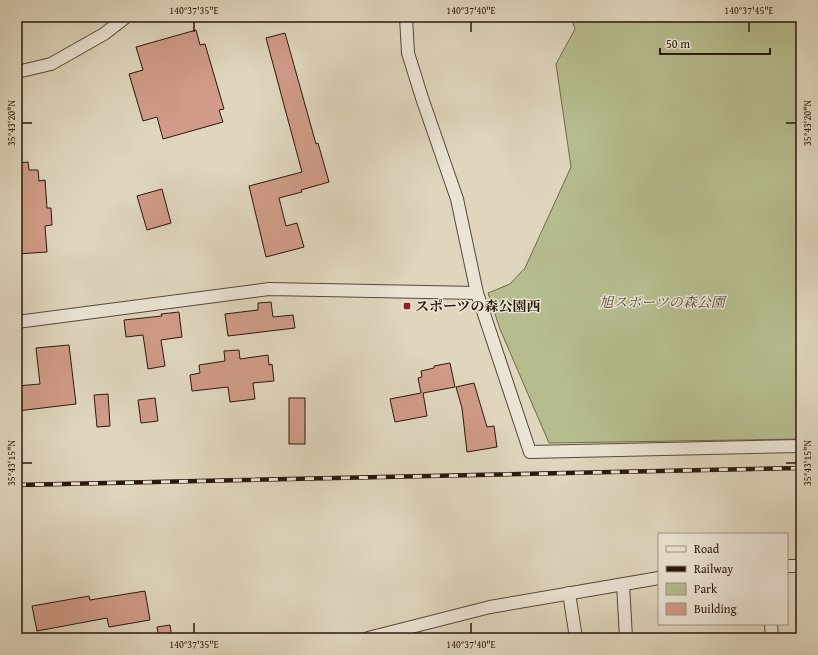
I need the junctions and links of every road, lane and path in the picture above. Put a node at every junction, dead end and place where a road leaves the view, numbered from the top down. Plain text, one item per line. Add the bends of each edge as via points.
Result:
1 (126, 17) edge
2 (406, 17) edge
3 (17, 72) edge
4 (477, 293) junction
5 (17, 322) edge
6 (801, 446) edge
7 (788, 566) edge
8 (801, 566) edge
9 (658, 578) edge
10 (622, 584) junction
11 (569, 593) junction
12 (771, 625) edge
13 (399, 634) edge
14 (368, 638) edge
15 (576, 638) edge
16 (626, 638) edge
17 (772, 638) edge

1 - 3 street via 104,34 51,64
2 - 4 street via 408,53 458,199
4 - 5 street via 269,289
4 - 6 street via 530,452
7 - 8 street
9 - 10 street
10 - 11 street
10 - 16 street
11 - 13 street via 490,607
11 - 15 street
12 - 17 street
13 - 14 street

